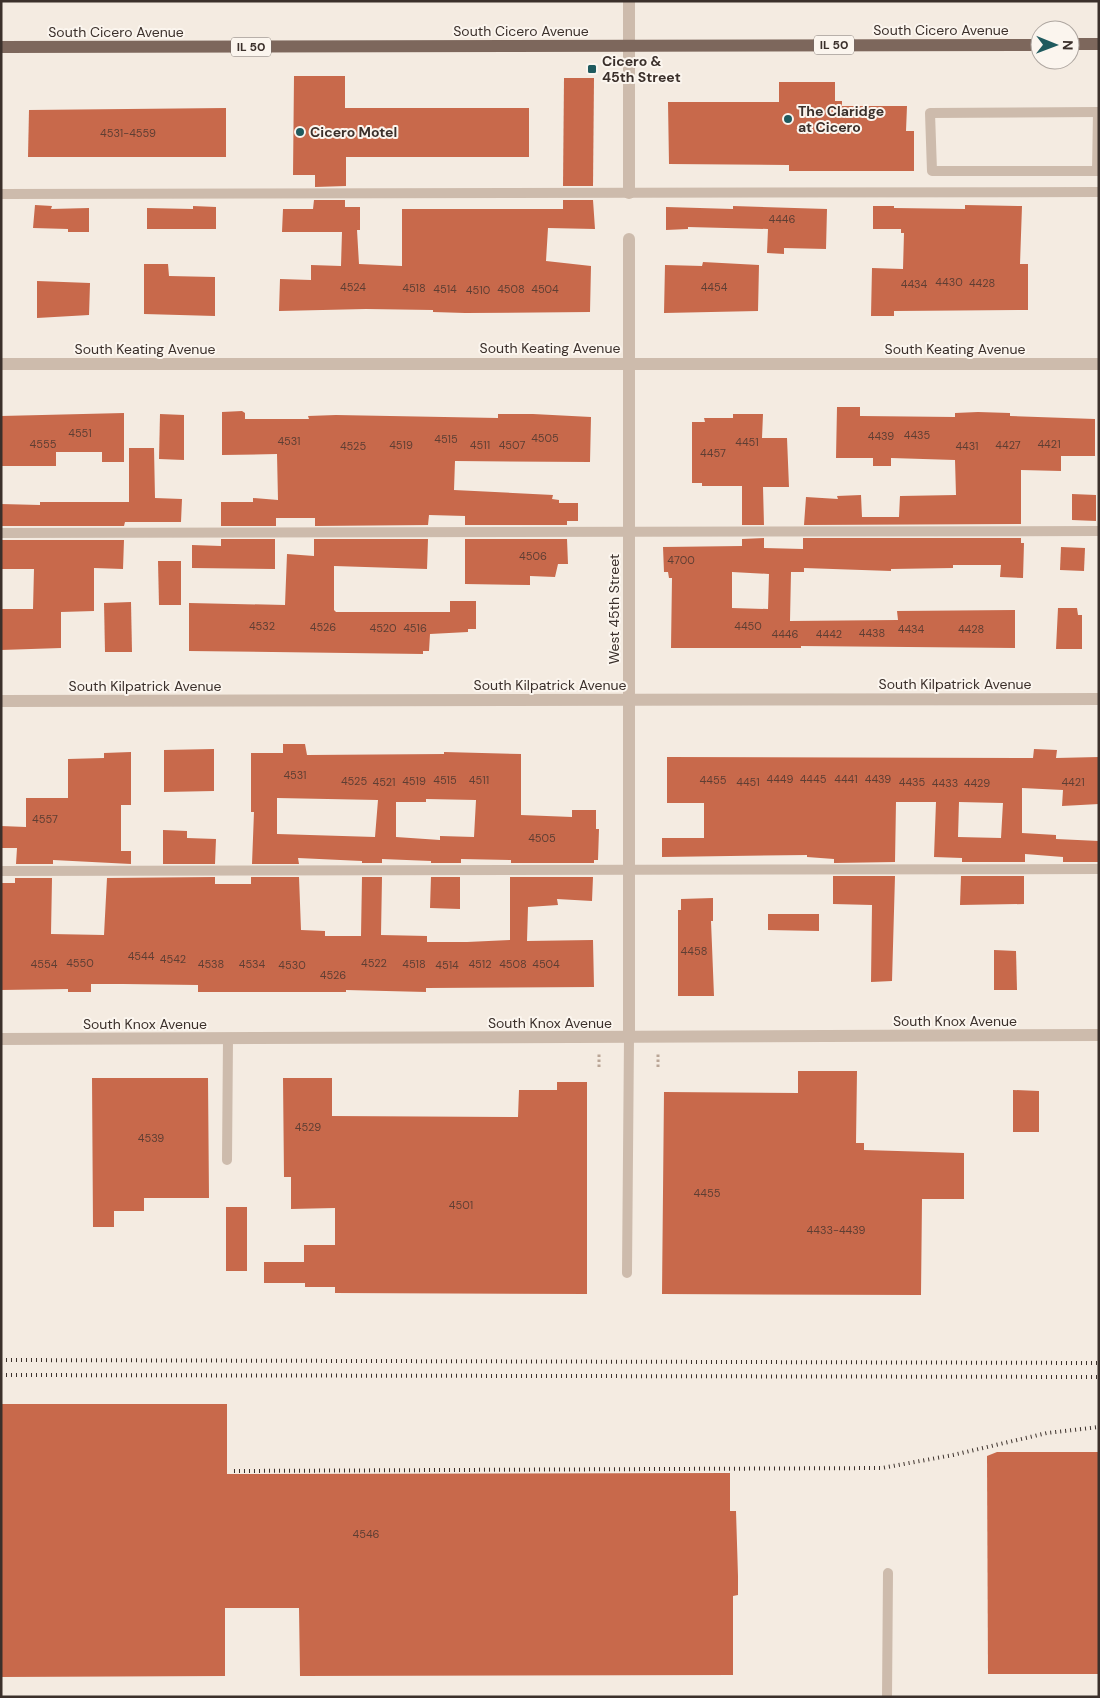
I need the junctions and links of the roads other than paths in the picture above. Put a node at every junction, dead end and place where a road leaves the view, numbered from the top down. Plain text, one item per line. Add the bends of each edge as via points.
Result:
1 (629, 1) edge
2 (1030, 44) edge
3 (1080, 44) edge
4 (1099, 44) edge
5 (629, 46) junction
6 (1, 48) edge
7 (1099, 112) edge
8 (1098, 171) edge
9 (1099, 192) edge
10 (629, 193) junction
11 (1, 194) edge
12 (628, 239) dead end
13 (629, 363) junction
14 (1, 364) edge
15 (1099, 364) edge
16 (1099, 531) edge
17 (629, 532) junction
18 (1, 533) edge
19 (1099, 699) edge
20 (629, 700) junction
21 (1, 701) edge
22 (629, 869) junction
23 (1099, 869) edge
24 (1, 871) edge
25 (1099, 1035) edge
26 (629, 1038) junction
27 (1, 1039) edge
28 (228, 1039) junction
29 (227, 1160) dead end
30 (627, 1273) dead end
31 (888, 1572) dead end
32 (887, 1697) edge

1 - 5 street
2 - 5 main road, South Cicero Avenue / IL 50
3 - 4 main road
5 - 6 main road, South Cicero Avenue / IL 50
5 - 10 street
7 - 8 lane
7 - 8 lane via 930,113 932,171
9 - 10 lane
10 - 11 lane
12 - 13 street, West 45th Street
13 - 14 street, South Keating Avenue
13 - 15 street, South Keating Avenue
13 - 17 street, West 45th Street
16 - 17 lane
17 - 18 lane
17 - 20 street, West 45th Street
19 - 20 street, South Kilpatrick Avenue
20 - 21 street, South Kilpatrick Avenue
20 - 22 street, West 45th Street
22 - 23 lane
22 - 24 lane
22 - 26 street, West 45th Street
25 - 26 street, South Knox Avenue
26 - 28 street, South Knox Avenue
26 - 30 lane
27 - 28 street, South Knox Avenue
28 - 29 lane
31 - 32 lane

